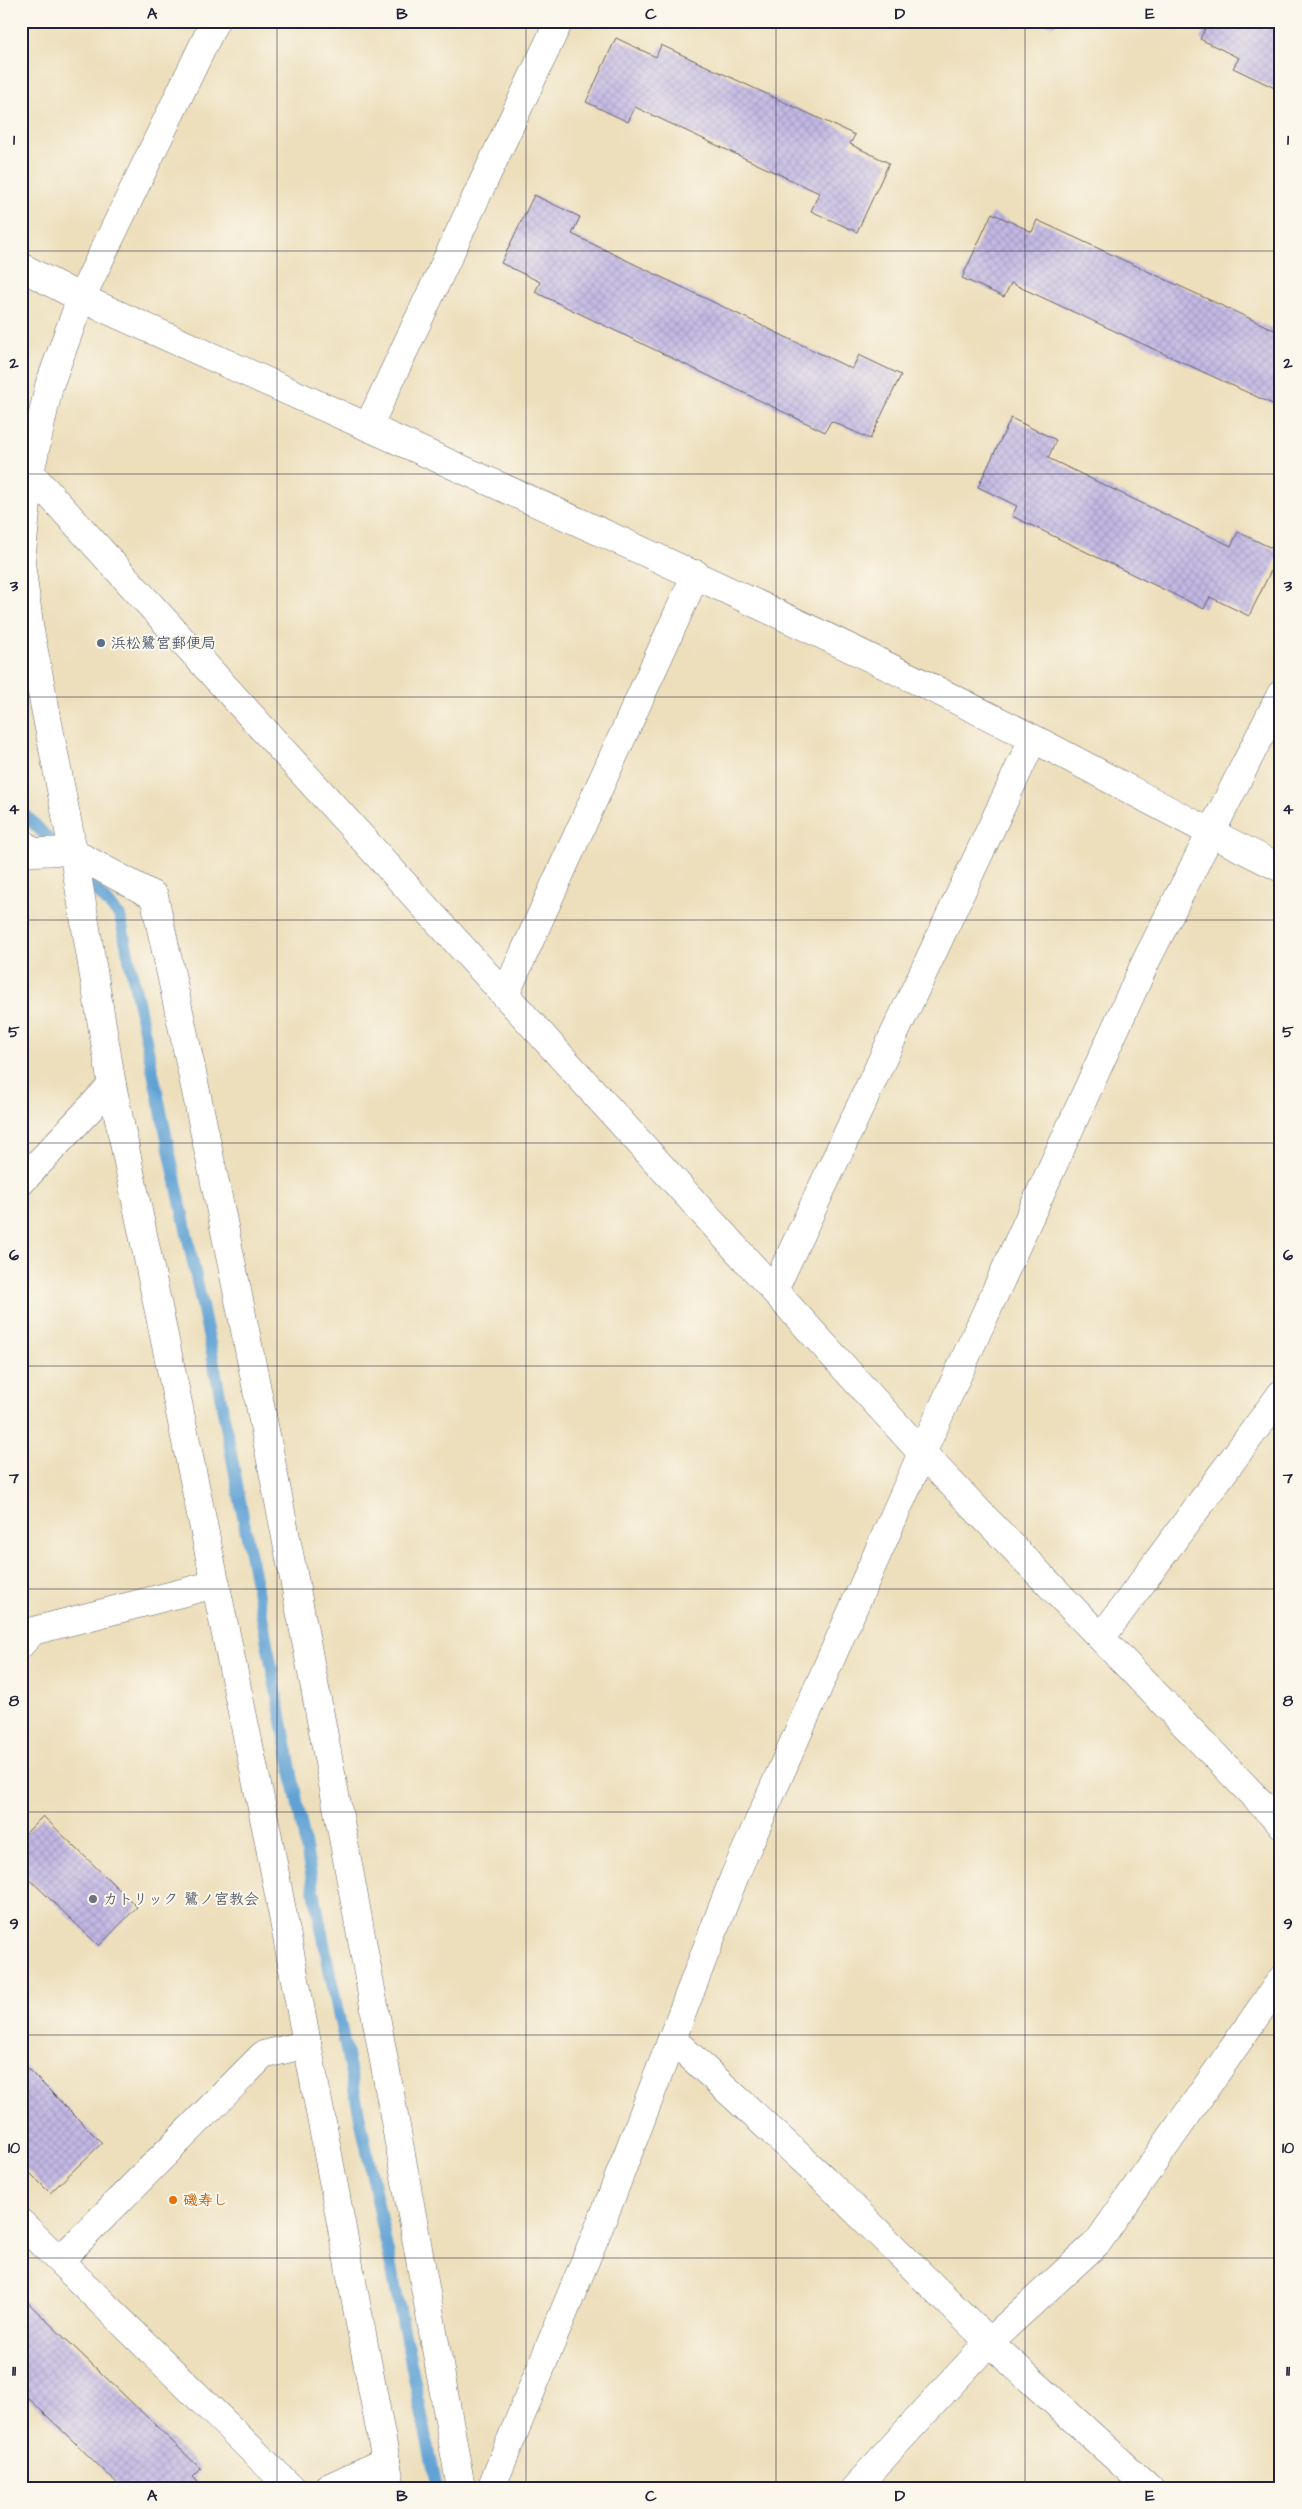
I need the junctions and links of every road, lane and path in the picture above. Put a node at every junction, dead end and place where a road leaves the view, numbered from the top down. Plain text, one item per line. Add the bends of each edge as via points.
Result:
1 (215, 21) edge
2 (559, 21) edge
3 (21, 267) edge
4 (81, 298) junction
5 (368, 427) junction
6 (30, 473) junction
7 (21, 562) edge
8 (696, 574) junction
9 (1281, 694) edge
10 (1033, 739) junction
11 (1210, 834) junction
12 (27, 847) edge
13 (72, 853) junction
14 (1281, 868) edge
15 (505, 996) junction
16 (112, 1085) junction
17 (21, 1182) edge
18 (774, 1290) junction
19 (1281, 1394) edge
20 (922, 1453) junction
21 (216, 1584) junction
22 (25, 1632) edge
23 (1101, 1638) junction
24 (1281, 1824) edge
25 (1281, 1980) edge
26 (672, 2039) junction
27 (307, 2044) junction
28 (21, 2222) edge
29 (60, 2260) junction
30 (989, 2342) junction
31 (386, 2461) junction
32 (291, 2488) edge
33 (328, 2488) edge
34 (391, 2488) edge
35 (462, 2488) edge
36 (491, 2488) edge
37 (855, 2488) edge
38 (1149, 2488) edge

1 - 4 street
2 - 5 street
3 - 4 street
4 - 5 street
4 - 6 street via 49,386
5 - 8 street
6 - 7 street
6 - 15 street
7 - 13 street via 30,631
8 - 10 street
8 - 15 street
9 - 11 street
10 - 11 street
10 - 18 street
11 - 14 street
11 - 20 street via 1147,959
12 - 13 street
13 - 16 street
13 - 35 street via 154,896 277,1491 363,1938
15 - 18 street
16 - 17 street
16 - 21 street
18 - 20 street
19 - 23 street
20 - 23 street
20 - 26 street via 734,1875
21 - 22 street
21 - 27 street
23 - 24 street
25 - 30 street via 1098,2242
26 - 30 street via 824,2179
26 - 36 street via 607,2208
27 - 29 street via 264,2055
27 - 31 street
28 - 29 street
29 - 32 street
30 - 37 street
30 - 38 street
31 - 33 street
31 - 34 street

